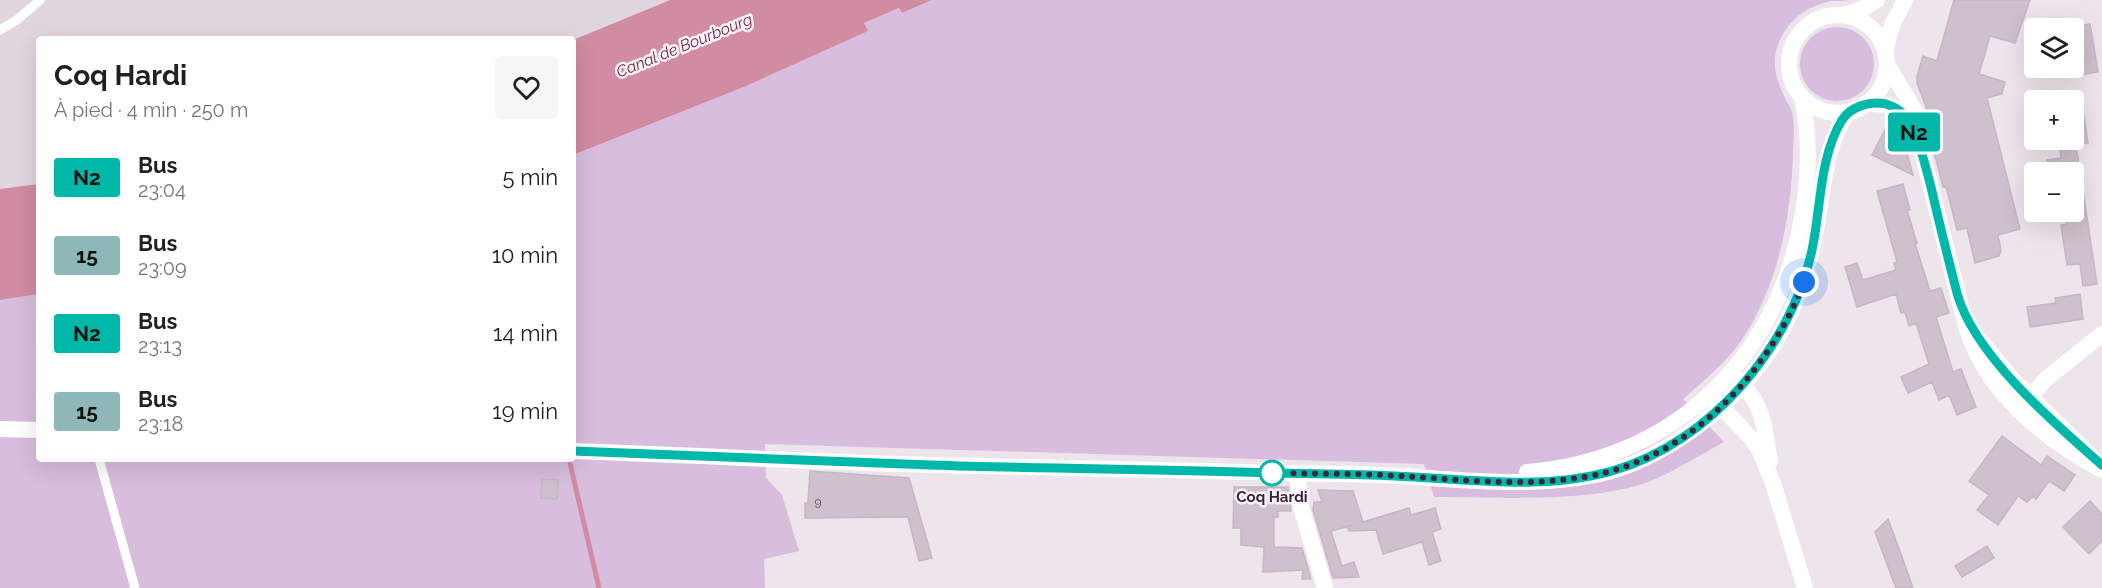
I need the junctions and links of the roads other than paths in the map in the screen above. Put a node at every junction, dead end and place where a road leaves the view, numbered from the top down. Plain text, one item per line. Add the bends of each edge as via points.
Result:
1 (40, 0) edge
2 (1877, 0) edge
3 (1905, 0) edge
4 (1844, 15) junction
5 (0, 30) edge
6 (1886, 58) junction
7 (1802, 97) junction
8 (1866, 104) junction
9 (1848, 112) junction
10 (1923, 156) junction
11 (2102, 334) edge
12 (1737, 379) junction
13 (1715, 400) junction
14 (2024, 403) junction
15 (0, 429) edge
16 (36, 430) edge
17 (576, 451) edge
18 (100, 462) edge
19 (2102, 465) edge
20 (2102, 470) edge
21 (1297, 474) junction
22 (1397, 476) junction
23 (1773, 483) junction
24 (135, 588) edge
25 (1325, 588) edge
26 (1805, 588) edge

1 - 5 lane
2 - 4 main road
3 - 6 main road via 1892,25
4 - 6 main road via 1869,26 1880,39
4 - 7 main road via 1816,20 1794,41 1789,72
6 - 8 main road via 1882,85
6 - 10 main road via 1915,111
7 - 9 main road via 1823,111
7 - 12 main road via 1808,165 1794,257 1767,324
8 - 9 main road
8 - 10 main road via 1888,105 1903,113
9 - 12 main road via 1830,149 1804,282 1777,338
10 - 14 main road via 1975,351 1996,383
11 - 14 main road via 2051,374
12 - 13 main road
12 - 23 main road via 1754,397 1761,413
13 - 22 main road via 1623,450 1594,460 1546,470
13 - 22 main road via 1679,439 1623,468 1538,482
13 - 23 main road via 1754,442
14 - 19 main road
14 - 20 main road via 2054,441
15 - 16 main road
17 - 21 main road
18 - 24 lane
21 - 22 main road
21 - 25 main road via 1301,507
23 - 26 main road

